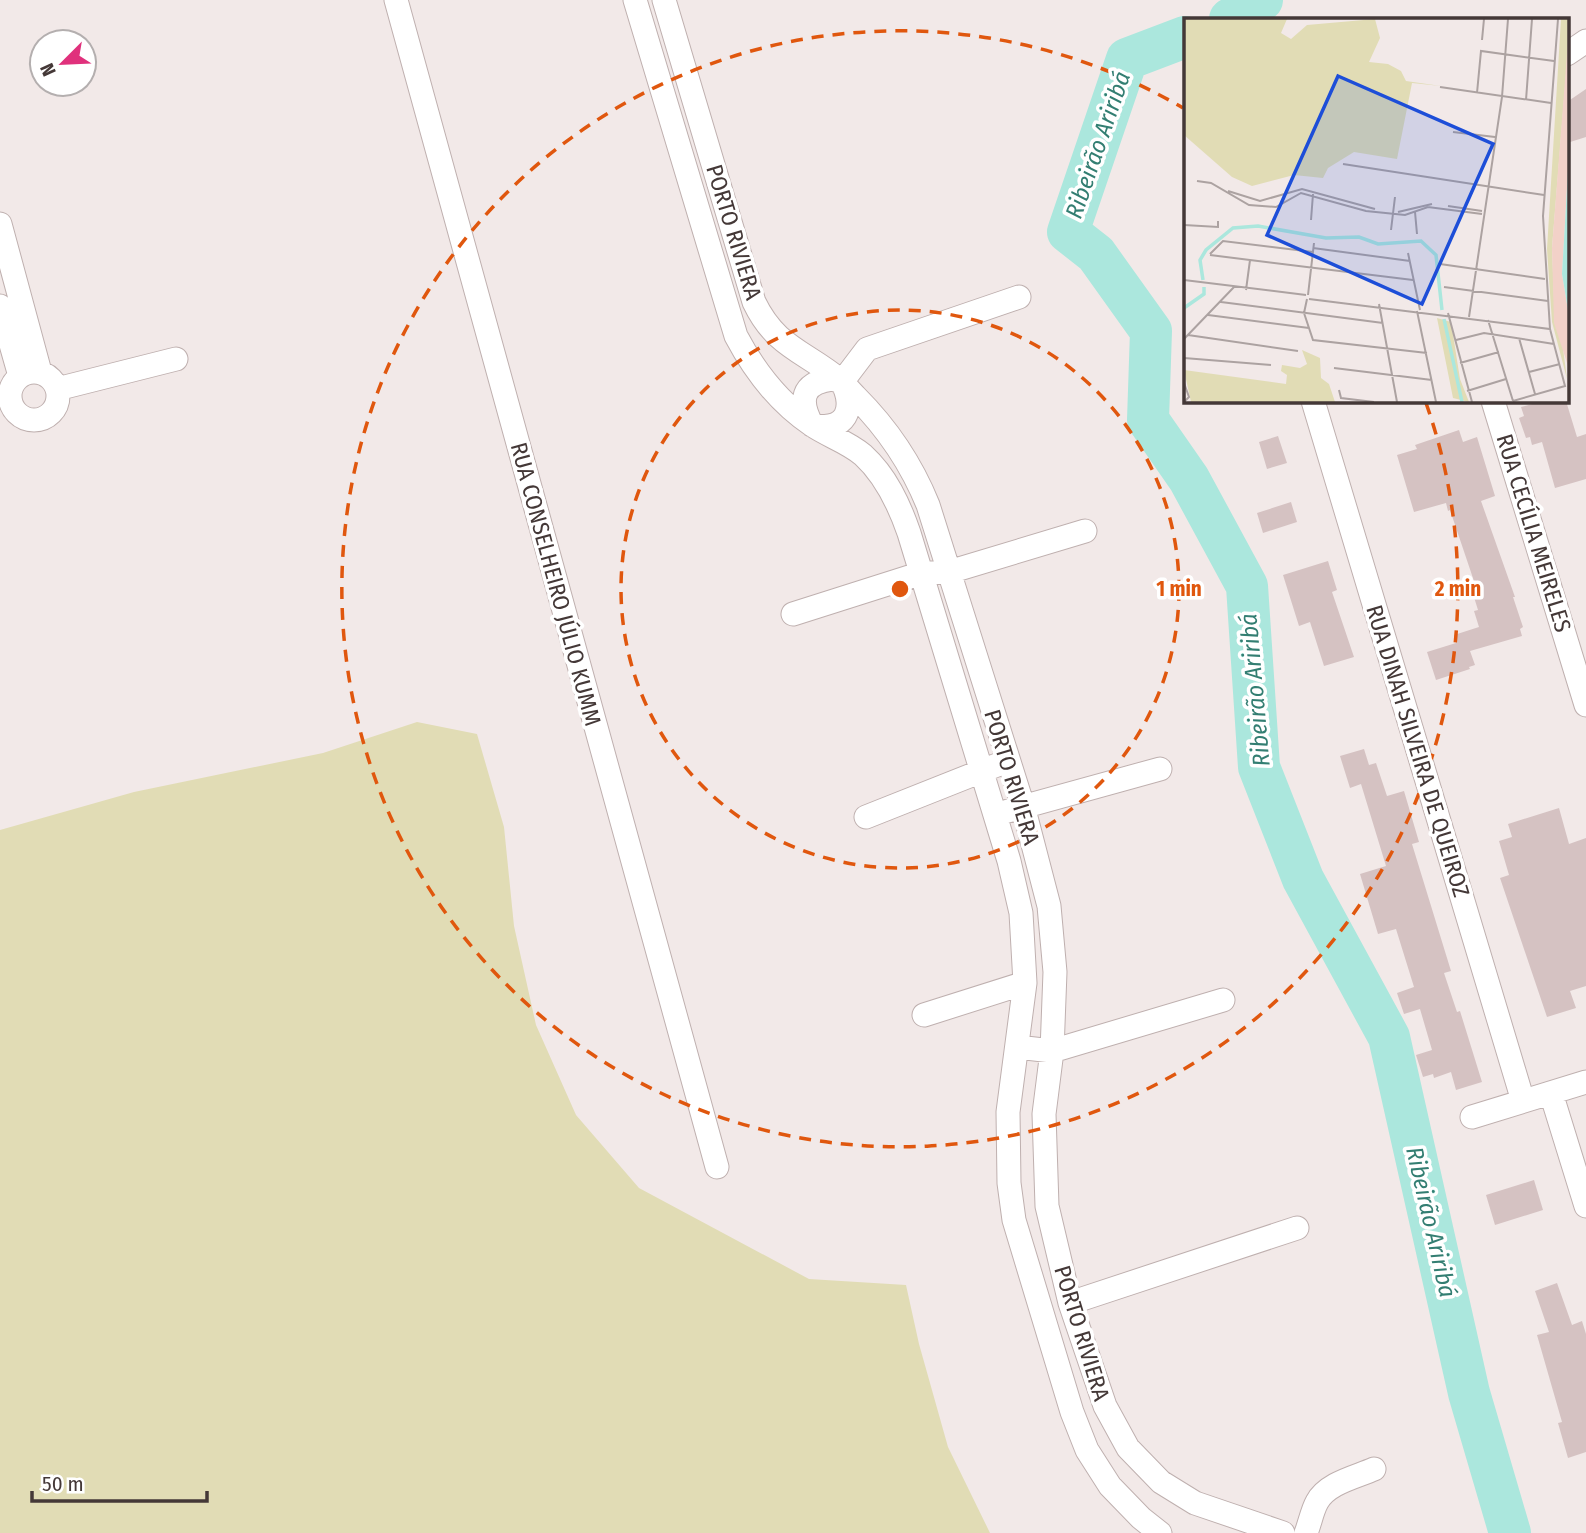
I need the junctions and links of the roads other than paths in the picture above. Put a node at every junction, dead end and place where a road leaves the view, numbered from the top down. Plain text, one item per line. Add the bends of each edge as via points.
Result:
1 (396, 0) edge
2 (635, 0) edge
3 (664, 0) edge
4 (1586, 41) edge
5 (1568, 53) edge
6 (723, 200) junction
7 (697, 208) junction
8 (0, 223) edge
9 (1019, 297) dead end
10 (6, 301) edge
11 (176, 359) dead end
12 (30, 374) junction
13 (842, 382) junction
14 (57, 389) junction
15 (1313, 402) edge
16 (1493, 402) edge
17 (812, 425) junction
18 (1085, 531) dead end
19 (949, 572) junction
20 (922, 573) junction
21 (793, 614) dead end
22 (1586, 705) edge
23 (1008, 762) junction
24 (1160, 769) dead end
25 (982, 770) junction
26 (1023, 806) junction
27 (995, 815) junction
28 (866, 817) dead end
29 (1025, 983) junction
30 (1223, 1000) dead end
31 (924, 1015) dead end
32 (1017, 1047) junction
33 (1052, 1051) junction
34 (1586, 1082) edge
35 (1551, 1093) junction
36 (1523, 1101) junction
37 (1472, 1116) dead end
38 (717, 1167) dead end
39 (1586, 1206) edge
40 (1297, 1228) dead end
41 (1070, 1303) junction
42 (1374, 1469) dead end
43 (1240, 1527) edge
44 (1160, 1533) edge
45 (1283, 1533) edge
46 (1306, 1533) edge

1 - 38 street, RUA CONSELHEIRO JÚLIO KUMM
2 - 7 street, PORTO RIVIERA
3 - 6 street, PORTO RIVIERA
4 - 5 street
6 - 7 street
6 - 13 street, PORTO RIVIERA via 761,317 781,341
7 - 17 street, PORTO RIVIERA via 742,347 762,379
8 - 10 street
9 - 13 street via 867,349
10 - 12 street
11 - 14 street
12 - 14 street via 53,382
12 - 14 street via 10,389 11,405 22,418 38,420 52,412
13 - 17 street via 850,405 843,418 831,427
13 - 17 street via 822,380 809,388 803,400
13 - 19 street, PORTO RIVIERA via 883,427 910,466
15 - 36 street, RUA DINAH SILVEIRA DE QUEIROZ
16 - 22 street, RUA CECÍLIA MEIRELES
17 - 20 street, PORTO RIVIERA via 855,450 875,468 901,510
18 - 19 street
19 - 20 street
19 - 23 street, PORTO RIVIERA
20 - 21 street
20 - 25 street, PORTO RIVIERA
23 - 25 street
23 - 26 street, PORTO RIVIERA
24 - 26 street
25 - 27 street, PORTO RIVIERA
25 - 28 street
26 - 27 street
26 - 33 street, PORTO RIVIERA via 1053,933
27 - 29 street, PORTO RIVIERA via 1020,913
29 - 31 street
29 - 32 street, PORTO RIVIERA
30 - 33 street
32 - 33 street
32 - 44 street, PORTO RIVIERA via 1008,1123 1014,1220 1087,1450 1110,1486
33 - 41 street, PORTO RIVIERA via 1044,1114 1047,1206
34 - 35 street
35 - 36 street
35 - 39 street
36 - 37 street
40 - 41 street
41 - 43 street, PORTO RIVIERA via 1104,1406 1128,1448 1178,1493
42 - 46 street via 1323,1494
43 - 45 street, PORTO RIVIERA

